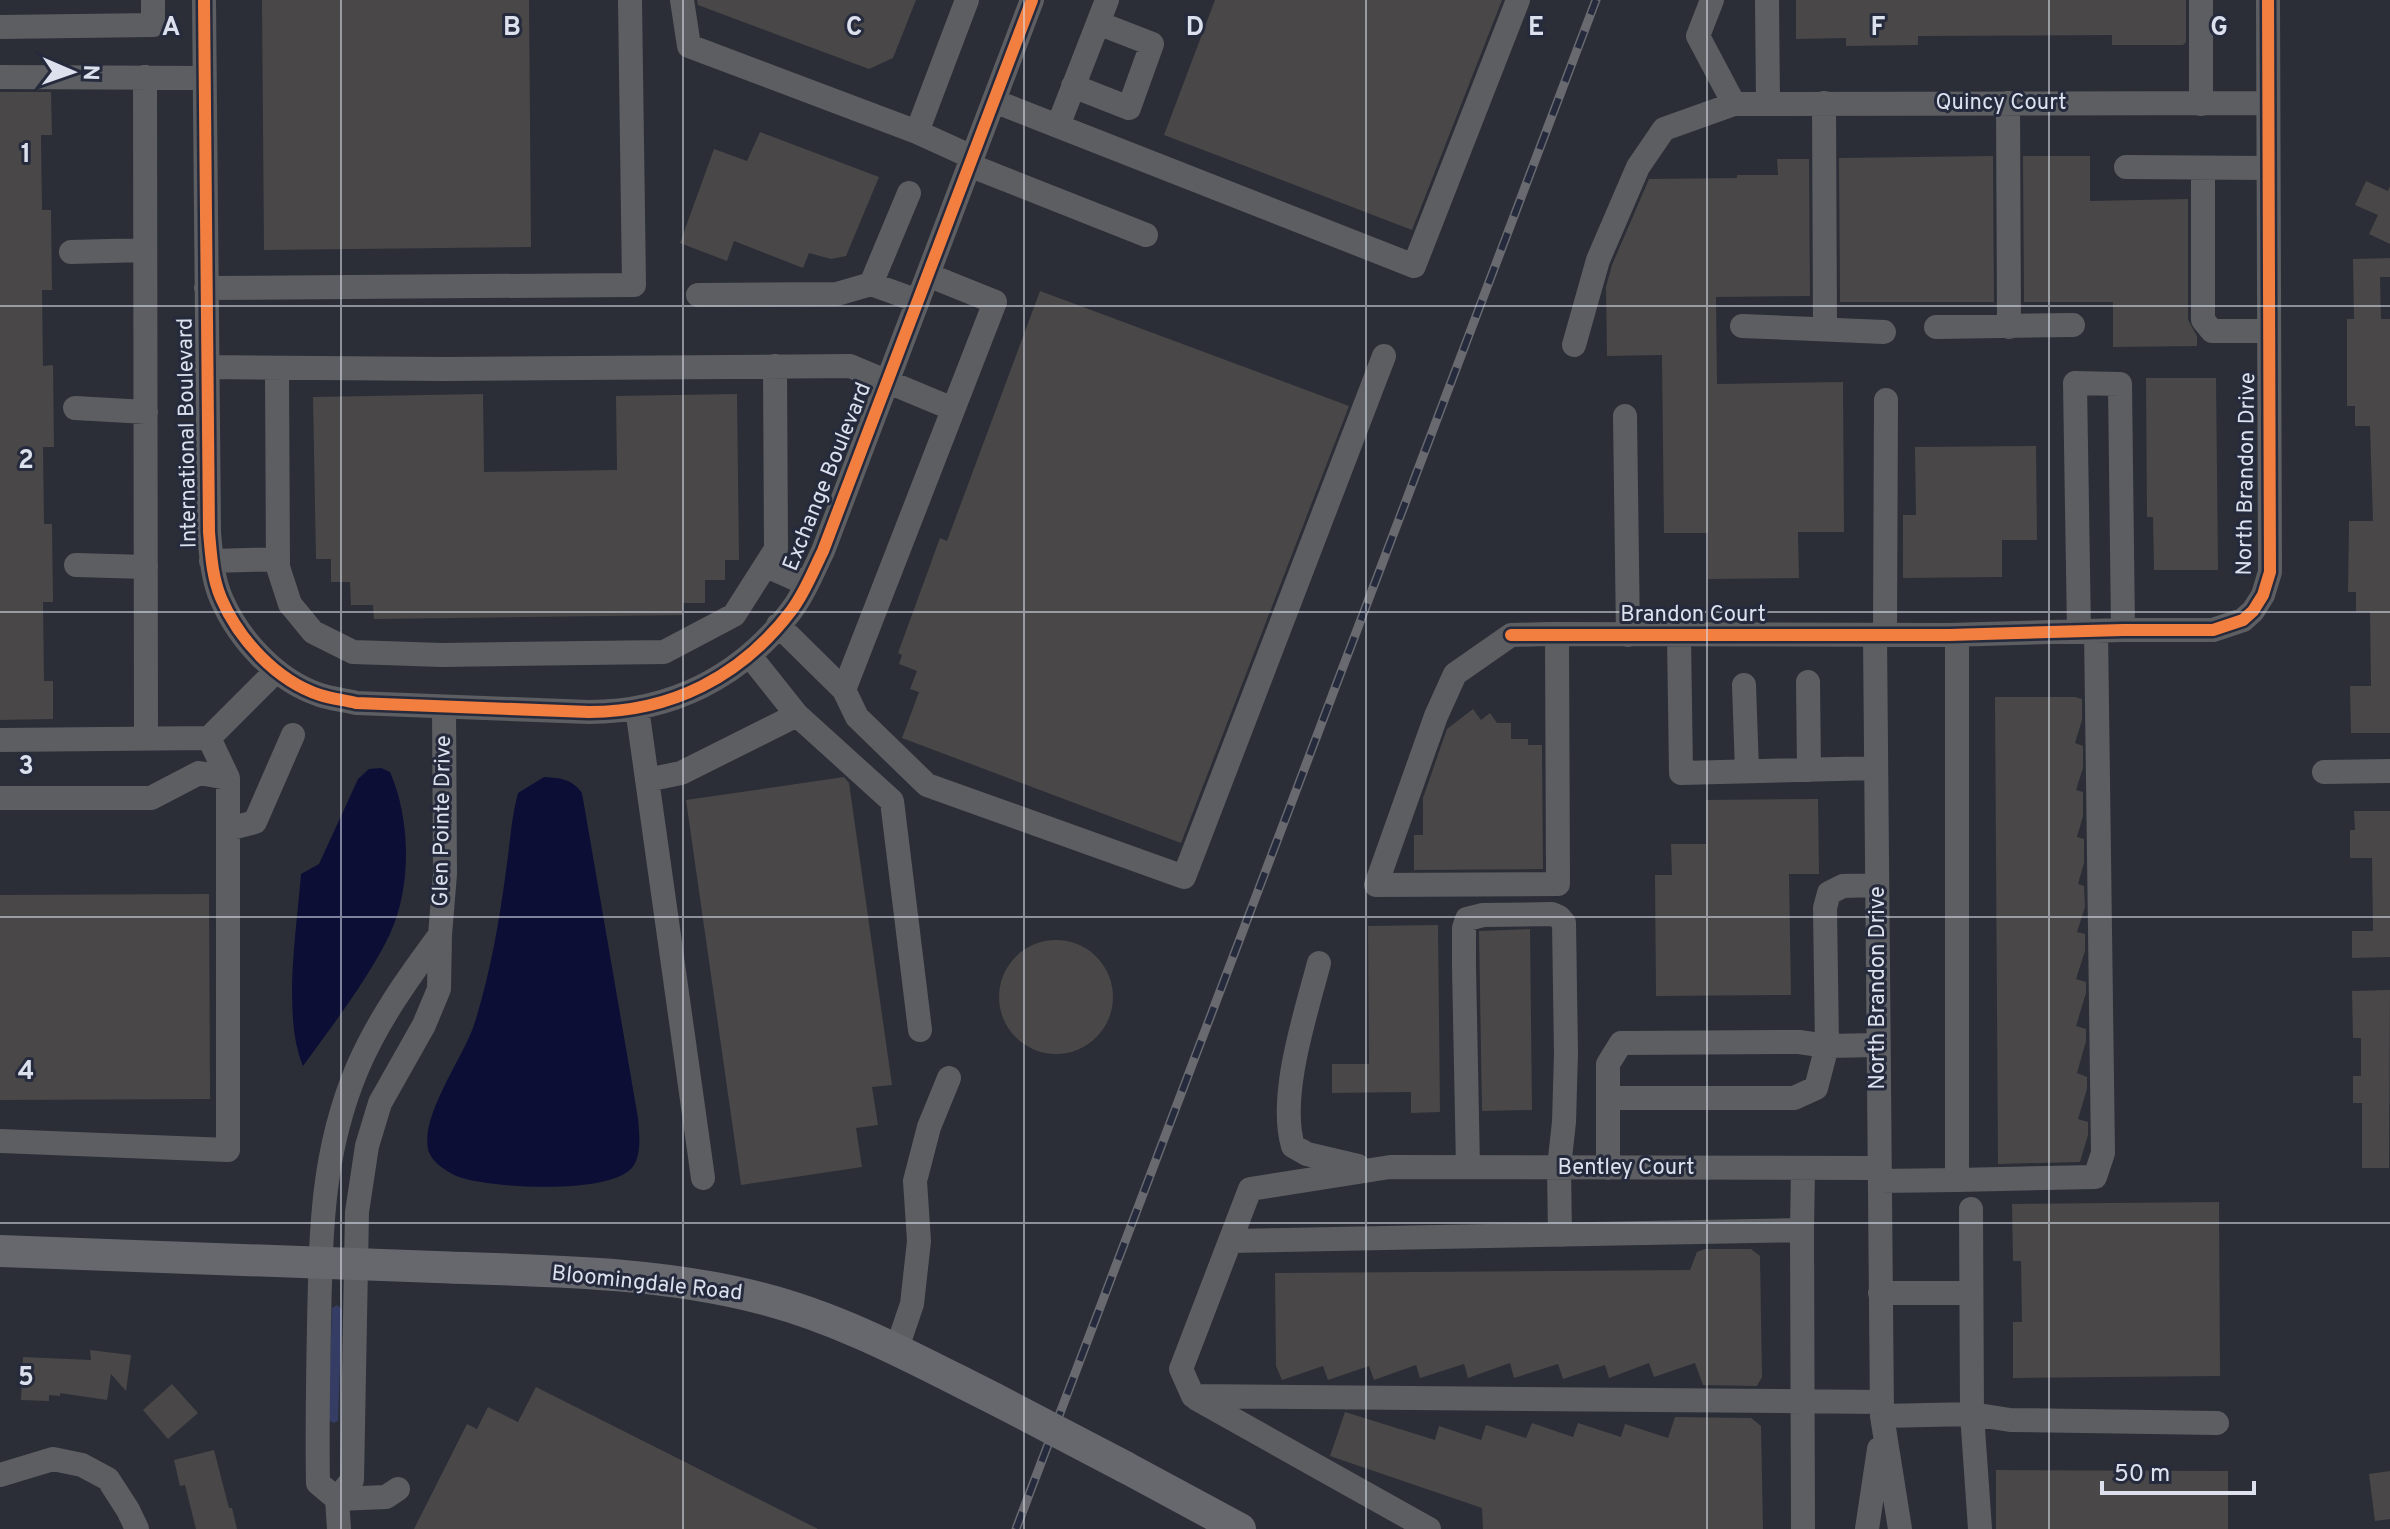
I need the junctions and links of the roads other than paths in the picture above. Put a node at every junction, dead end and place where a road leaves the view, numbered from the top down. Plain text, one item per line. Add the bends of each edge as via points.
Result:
1 (153, 0) edge
2 (204, 0) edge
3 (630, 0) edge
4 (682, 0) edge
5 (967, 0) edge
6 (1032, 0) edge
7 (1518, 0) edge
8 (1712, 0) edge
9 (1767, 0) edge
10 (2201, 0) edge
11 (2268, 0) edge
12 (1102, 11) edge
13 (0, 27) edge
14 (0, 77) edge
15 (145, 77) junction
16 (204, 78) junction
17 (1073, 86) junction
18 (994, 101) junction
19 (1768, 102) junction
20 (1824, 103) junction
21 (2008, 103) junction
22 (2268, 103) junction
23 (1734, 104) junction
24 (2201, 104) junction
25 (1058, 126) junction
26 (917, 132) junction
27 (971, 161) junction
28 (2126, 167) dead end
29 (2203, 168) junction
30 (2268, 168) junction
31 (909, 193) dead end
32 (1146, 235) dead end
33 (145, 250) junction
34 (71, 252) dead end
35 (928, 275) junction
36 (871, 284) junction
37 (206, 288) junction
38 (698, 295) dead end
39 (918, 301) junction
40 (2073, 325) dead end
41 (1742, 326) dead end
42 (1936, 327) dead end
43 (2009, 327) junction
44 (1825, 329) junction
45 (2269, 331) junction
46 (1884, 332) dead end
47 (1574, 345) dead end
48 (1384, 356) dead end
49 (775, 366) junction
50 (206, 367) junction
51 (277, 368) junction
52 (888, 380) junction
53 (1886, 400) dead end
54 (75, 408) dead end
55 (953, 409) junction
56 (146, 412) junction
57 (1625, 416) dead end
58 (278, 559) junction
59 (211, 561) junction
60 (76, 565) dead end
61 (766, 566) junction
62 (146, 567) junction
63 (807, 584) junction
64 (2078, 585) junction
65 (2122, 585) junction
66 (778, 625) junction
67 (2123, 630) junction
68 (2087, 631) junction
69 (1557, 634) junction
70 (1628, 635) junction
71 (1679, 635) junction
72 (1880, 635) junction
73 (1957, 635) junction
74 (750, 656) junction
75 (276, 671) junction
76 (1808, 682) dead end
77 (1744, 685) dead end
78 (844, 690) junction
79 (444, 707) junction
80 (637, 708) junction
81 (797, 715) junction
82 (293, 735) dead end
83 (146, 738) junction
84 (209, 738) junction
85 (0, 740) edge
86 (1876, 768) junction
87 (1809, 770) junction
88 (1747, 771) junction
89 (2390, 771) edge
90 (2324, 772) dead end
91 (228, 778) junction
92 (647, 780) junction
93 (0, 798) edge
94 (228, 829) junction
95 (1877, 885) junction
96 (440, 935) junction
97 (1319, 963) dead end
98 (920, 1030) dead end
99 (1878, 1045) junction
100 (1827, 1046) junction
101 (949, 1078) dead end
102 (1608, 1098) junction
103 (0, 1141) edge
104 (1468, 1167) junction
105 (1559, 1167) junction
106 (1608, 1168) junction
107 (1803, 1168) junction
108 (1372, 1169) junction
109 (1880, 1174) junction
110 (703, 1178) dead end
111 (1957, 1180) junction
112 (1971, 1209) dead end
113 (1802, 1230) junction
114 (1560, 1235) junction
115 (1230, 1241) junction
116 (0, 1251) edge
117 (320, 1263) junction
118 (355, 1264) junction
119 (1880, 1293) junction
120 (1971, 1293) junction
121 (897, 1348) junction
122 (1193, 1396) junction
123 (1801, 1402) junction
124 (1972, 1414) junction
125 (1882, 1415) junction
126 (2217, 1423) dead end
127 (318, 1435) junction
128 (353, 1437) junction
129 (0, 1475) edge
130 (398, 1489) dead end
131 (337, 1499) junction
132 (137, 1529) edge
133 (339, 1529) edge
134 (1240, 1529) edge
135 (1429, 1529) edge
136 (1803, 1529) edge
137 (1867, 1529) edge
138 (1900, 1529) edge
139 (1980, 1529) edge

1 - 13 street via 153,25
2 - 16 street, International Boulevard
3 - 37 street via 634,285
4 - 26 street via 689,46
5 - 26 street
6 - 18 street, Exchange Boulevard
7 - 25 street via 1414,266
8 - 23 street via 1698,36
9 - 19 street
10 - 24 street
11 - 22 street, North Brandon Drive
12 - 17 street
12 - 17 street via 1152,44 1129,108
14 - 15 street
15 - 16 street
15 - 33 street
16 - 37 street, International Boulevard
17 - 25 street
18 - 25 street
18 - 27 street, Exchange Boulevard
19 - 20 street, Quincy Court
19 - 23 street, Quincy Court
20 - 21 street, Quincy Court
20 - 44 street
21 - 24 street, Quincy Court
21 - 43 street
22 - 24 street, Quincy Court
22 - 30 street, North Brandon Drive
23 - 47 street, Quincy Court via 1664,129 1638,167 1598,260
26 - 27 street
27 - 32 street
27 - 35 street, Exchange Boulevard
28 - 29 street
29 - 30 street
29 - 45 street via 2203,320 2212,331
30 - 45 street, North Brandon Drive
31 - 36 street
33 - 34 street
33 - 56 street
35 - 39 street, Exchange Boulevard
35 - 55 street via 995,302
36 - 38 street via 837,294
36 - 39 street
37 - 50 street, International Boulevard
39 - 52 street, Exchange Boulevard
40 - 43 street
41 - 44 street
42 - 43 street
44 - 46 street
45 - 67 street, North Brandon Drive via 2270,572 2263,595 2243,620 2213,630
48 - 78 street via 1184,877 927,785 857,717
49 - 51 street
49 - 52 street via 850,366
49 - 61 street via 776,549
50 - 51 street
50 - 59 street, International Boulevard
51 - 58 street
52 - 55 street
52 - 63 street, Exchange Boulevard
53 - 72 street
54 - 56 street
55 - 78 street
56 - 62 street
57 - 70 street
58 - 59 street
58 - 61 street via 290,604 313,632 353,652 442,655 664,652 734,615
59 - 75 street, International Boulevard via 232,619
60 - 62 street
61 - 63 street
62 - 83 street
63 - 66 street, Exchange Boulevard
64 - 65 street
64 - 65 street via 2075,383 2120,384
64 - 68 street
65 - 67 street
66 - 74 street, Exchange Boulevard
66 - 78 street
67 - 68 street, North Brandon Drive
68 - 73 street, North Brandon Drive
68 - 111 street, Bentley Court via 2103,1153 2095,1177
69 - 69 street, Brandon Court via 1511,635 1455,674 1376,885 1558,884
69 - 70 street, Brandon Court
70 - 71 street, Brandon Court
71 - 72 street, Brandon Court
71 - 88 street via 1681,773
72 - 73 street, North Brandon Drive
72 - 86 street, North Brandon Drive
73 - 111 street
74 - 80 street, Exchange Boulevard via 701,687
74 - 81 street
75 - 79 street, International Boulevard via 319,694 356,703
75 - 84 street
76 - 87 street
77 - 88 street
79 - 80 street, Exchange Boulevard via 589,712
79 - 96 street, Glen Pointe Drive
80 - 92 street
81 - 92 street via 681,773
81 - 98 street via 892,801
82 - 94 street via 255,822
83 - 84 street
83 - 85 street
84 - 91 street
86 - 87 street
86 - 95 street, North Brandon Drive
87 - 88 street
89 - 90 street
91 - 93 street via 199,773 151,798
91 - 94 street
92 - 110 street
94 - 103 street via 228,1150
95 - 99 street, North Brandon Drive
95 - 100 street via 1843,886 1829,893
96 - 117 street, Glen Pointe Drive via 386,1010 357,1069 334,1134 324,1183
96 - 118 street, Glen Pointe Drive via 439,989 380,1103 367,1146
97 - 108 street via 1293,1063 1289,1133 1293,1146 1307,1154
99 - 100 street
99 - 109 street, North Brandon Drive
100 - 102 street via 1816,1088 1794,1098
100 - 102 street via 1621,1043 1608,1064
101 - 121 street via 915,1181 919,1241 912,1304
102 - 106 street
104 - 105 street, Bentley Court
104 - 105 street via 1464,928 1467,919 1483,915 1538,914 1559,917 1564,923 1565,1095
104 - 108 street, Bentley Court
105 - 106 street, Bentley Court
105 - 114 street
106 - 107 street, Bentley Court
107 - 109 street, Bentley Court
107 - 113 street
108 - 115 street via 1250,1189
109 - 111 street, Bentley Court
109 - 119 street, North Brandon Drive
112 - 120 street
113 - 114 street
113 - 123 street
114 - 115 street
115 - 122 street via 1181,1369
116 - 117 main road, Bloomingdale Road
117 - 118 main road, Bloomingdale Road
117 - 127 street, Glen Pointe Drive
118 - 121 main road, Bloomingdale Road via 622,1277 716,1288 808,1312
118 - 128 street, Glen Pointe Drive
119 - 120 street
119 - 125 street, North Brandon Drive
120 - 124 street
121 - 134 main road, Bloomingdale Road, bridge
122 - 123 street
122 - 135 street
123 - 125 street
123 - 136 street
124 - 125 street
124 - 126 street via 2010,1420
124 - 139 street
125 - 137 street, North Brandon Drive
125 - 138 street, North Brandon Drive
127 - 128 street
127 - 131 street, Glen Pointe Drive via 318,1483
128 - 131 street, Glen Pointe Drive via 352,1480
129 - 132 street via 53,1459 82,1465 108,1479
130 - 131 street via 386,1497
131 - 133 street

